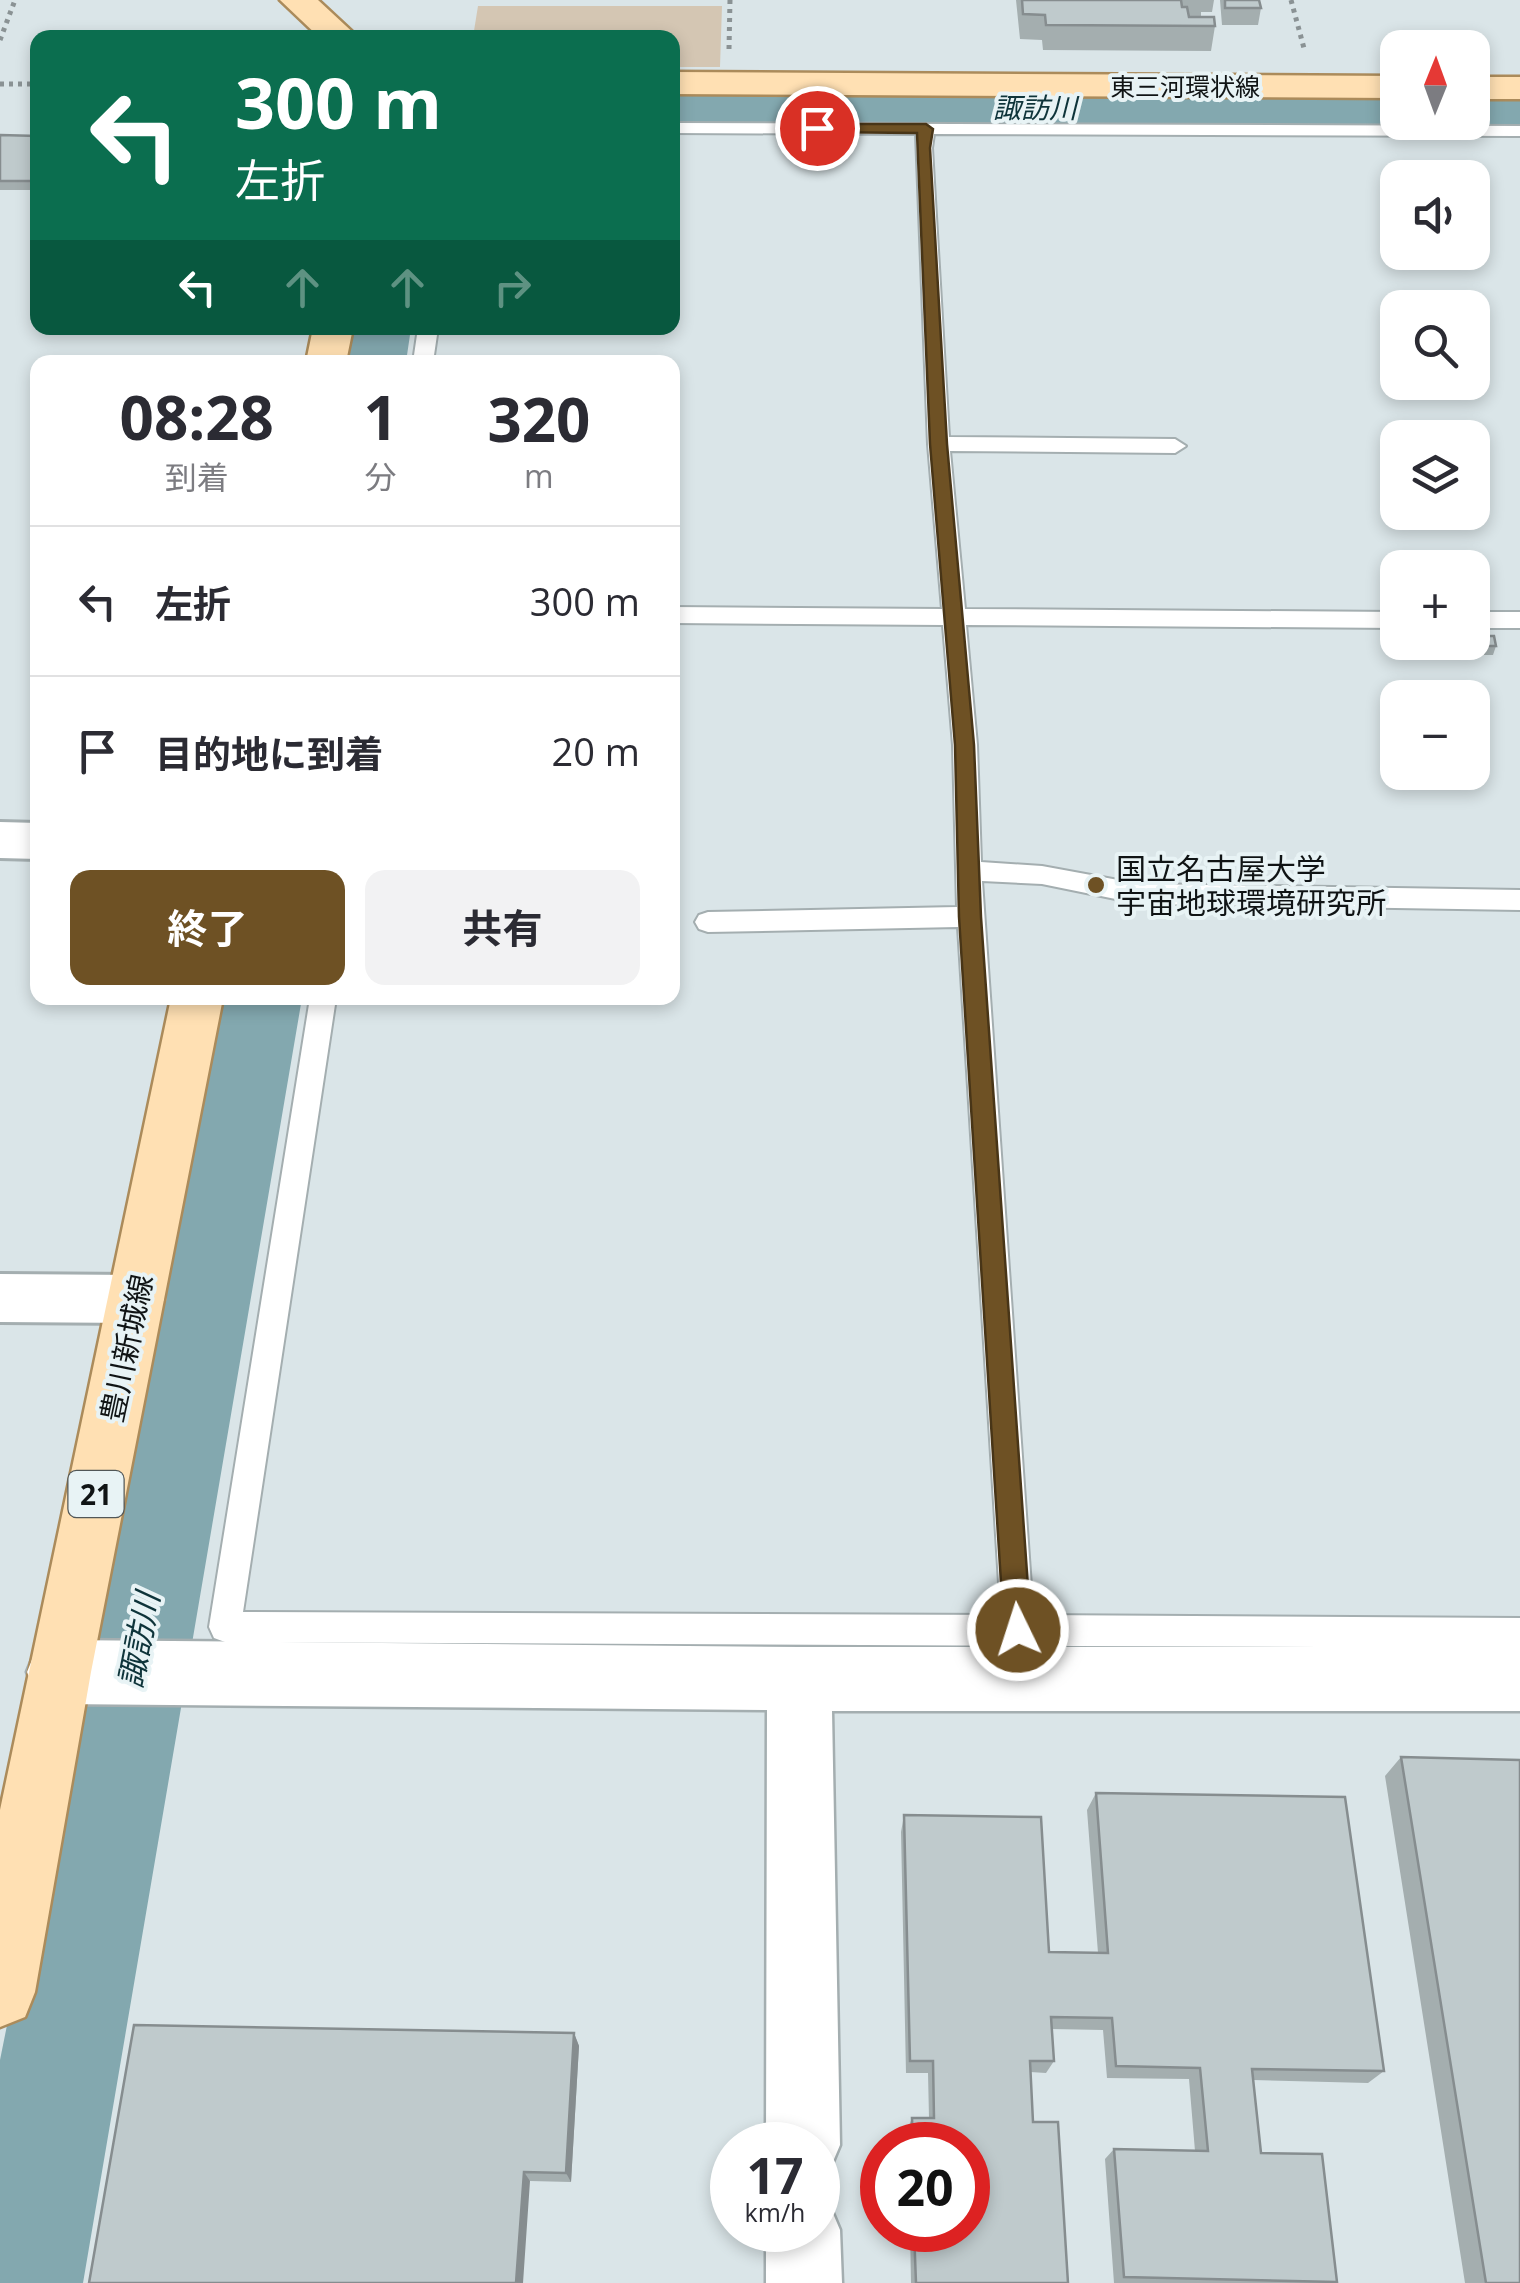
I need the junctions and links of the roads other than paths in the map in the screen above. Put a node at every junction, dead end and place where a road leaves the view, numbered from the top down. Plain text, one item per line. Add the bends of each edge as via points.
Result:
1 (296, 0) edge
2 (332, 30) edge
3 (680, 83) edge
4 (1380, 88) edge
5 (1490, 88) edge
6 (1520, 88) edge
7 (680, 128) edge
8 (926, 129) junction
9 (1520, 131) edge
10 (938, 444) junction
11 (1175, 446) dead end
12 (680, 615) edge
13 (952, 617) junction
14 (1380, 620) edge
15 (1490, 620) edge
16 (1520, 620) edge
17 (0, 840) edge
18 (30, 841) edge
19 (968, 871) junction
20 (1520, 900) edge
21 (970, 917) junction
22 (708, 922) dead end
23 (195, 1005) edge
24 (323, 1005) edge
25 (0, 1298) edge
26 (136, 1299) junction
27 (1018, 1630) junction
28 (1520, 1633) edge
29 (78, 1673) junction
30 (799, 1679) junction
31 (1520, 1679) edge
32 (3, 1959) edge
33 (802, 2122) edge
34 (803, 2252) edge
35 (804, 2283) edge

1 - 2 main road
3 - 4 main road, 東三河環状線
5 - 6 main road
7 - 8 lane
8 - 9 lane
8 - 10 lane
10 - 11 lane
10 - 13 lane
12 - 13 lane
13 - 14 lane
13 - 19 lane
15 - 16 lane
17 - 18 street
19 - 20 lane via 1042,875 1140,894
19 - 21 lane
21 - 22 lane
21 - 27 lane
23 - 26 main road, 豊川新城線 / 21
24 - 27 lane via 225,1627
25 - 26 street
26 - 29 main road, 豊川新城線 / 21
27 - 28 lane
29 - 30 street
29 - 32 main road, 豊川新城線 / 21
30 - 31 street
30 - 33 street
34 - 35 street

